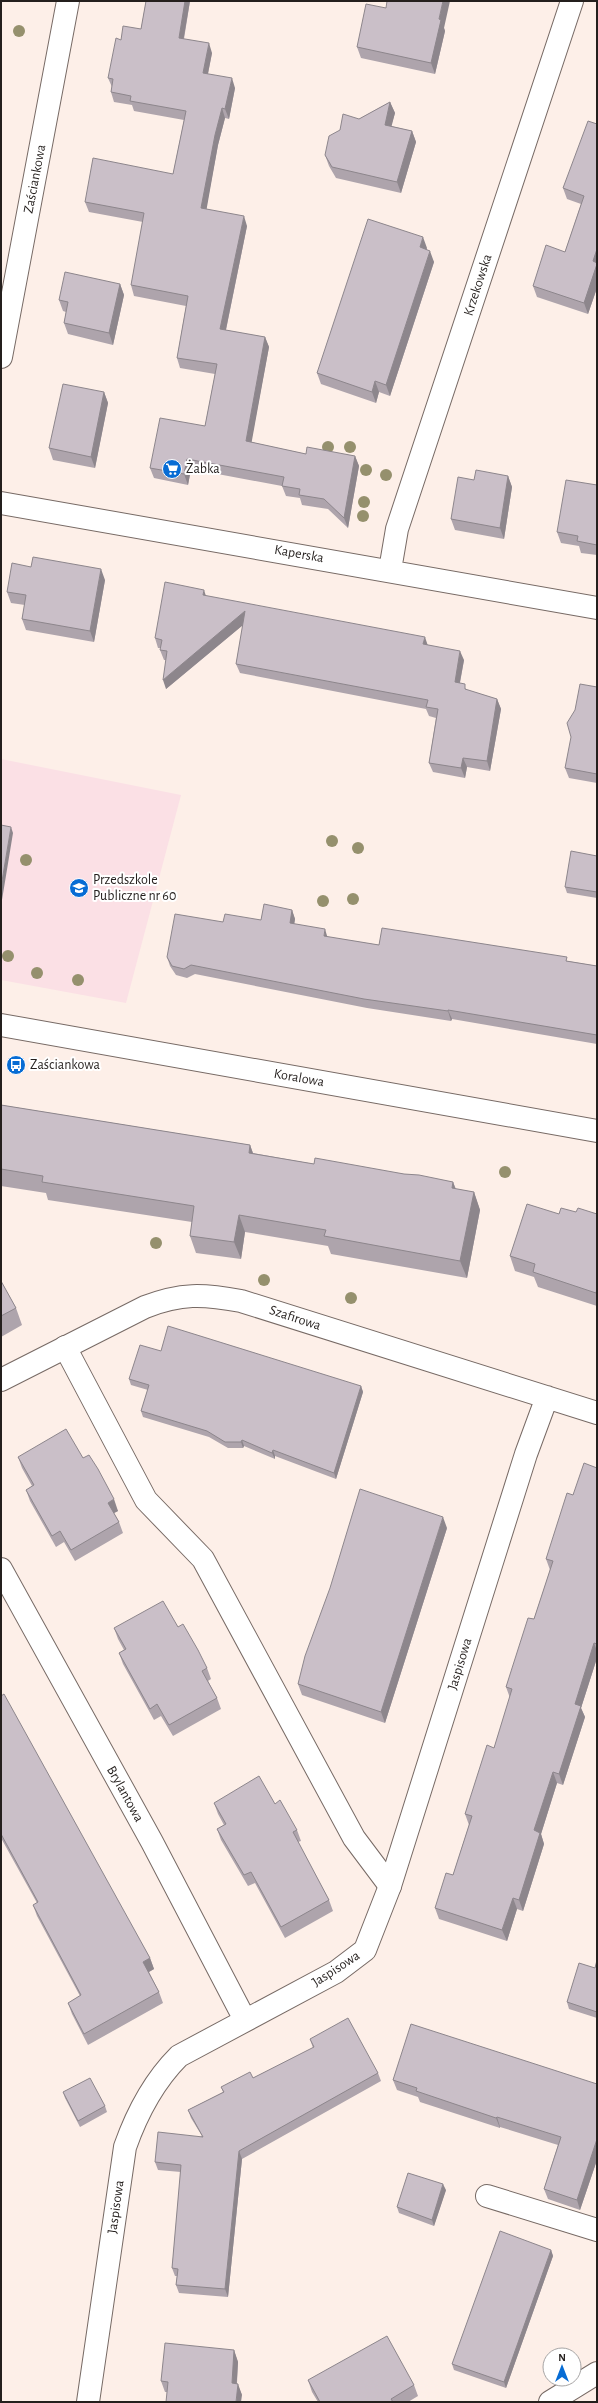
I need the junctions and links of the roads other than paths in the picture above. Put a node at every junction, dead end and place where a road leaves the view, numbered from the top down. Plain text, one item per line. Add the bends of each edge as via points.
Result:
1 (68, 1) edge
2 (572, 1) edge
3 (1, 357) edge
4 (1, 503) edge
5 (390, 570) junction
6 (597, 608) edge
7 (1, 1025) edge
8 (597, 1131) edge
9 (65, 1347) junction
10 (1, 1380) edge
11 (547, 1397) junction
12 (597, 1413) edge
13 (1, 1569) edge
14 (390, 1886) junction
15 (245, 2020) junction
16 (487, 2196) dead end
17 (597, 2230) edge
18 (597, 2373) edge
19 (88, 2402) edge
20 (550, 2402) edge

1 - 3 street, Zaściankowa
2 - 5 street, Krzekowska via 397,529
4 - 5 street, Kaperska
5 - 6 street, Kaperska
7 - 8 street, Koralowa
9 - 10 street, Szafirowa
9 - 11 street, Szafirowa via 167,1298 205,1295 241,1301
9 - 14 street via 146,1500 203,1559 354,1838
11 - 12 street, Szafirowa
11 - 14 street, Jaspisowa via 526,1454
13 - 15 street, Brylantowa via 152,1842
14 - 15 street, Jaspisowa via 365,1950 336,1972
15 - 19 street, Jaspisowa via 179,2056 137,2113 125,2147
16 - 17 street
18 - 20 street

